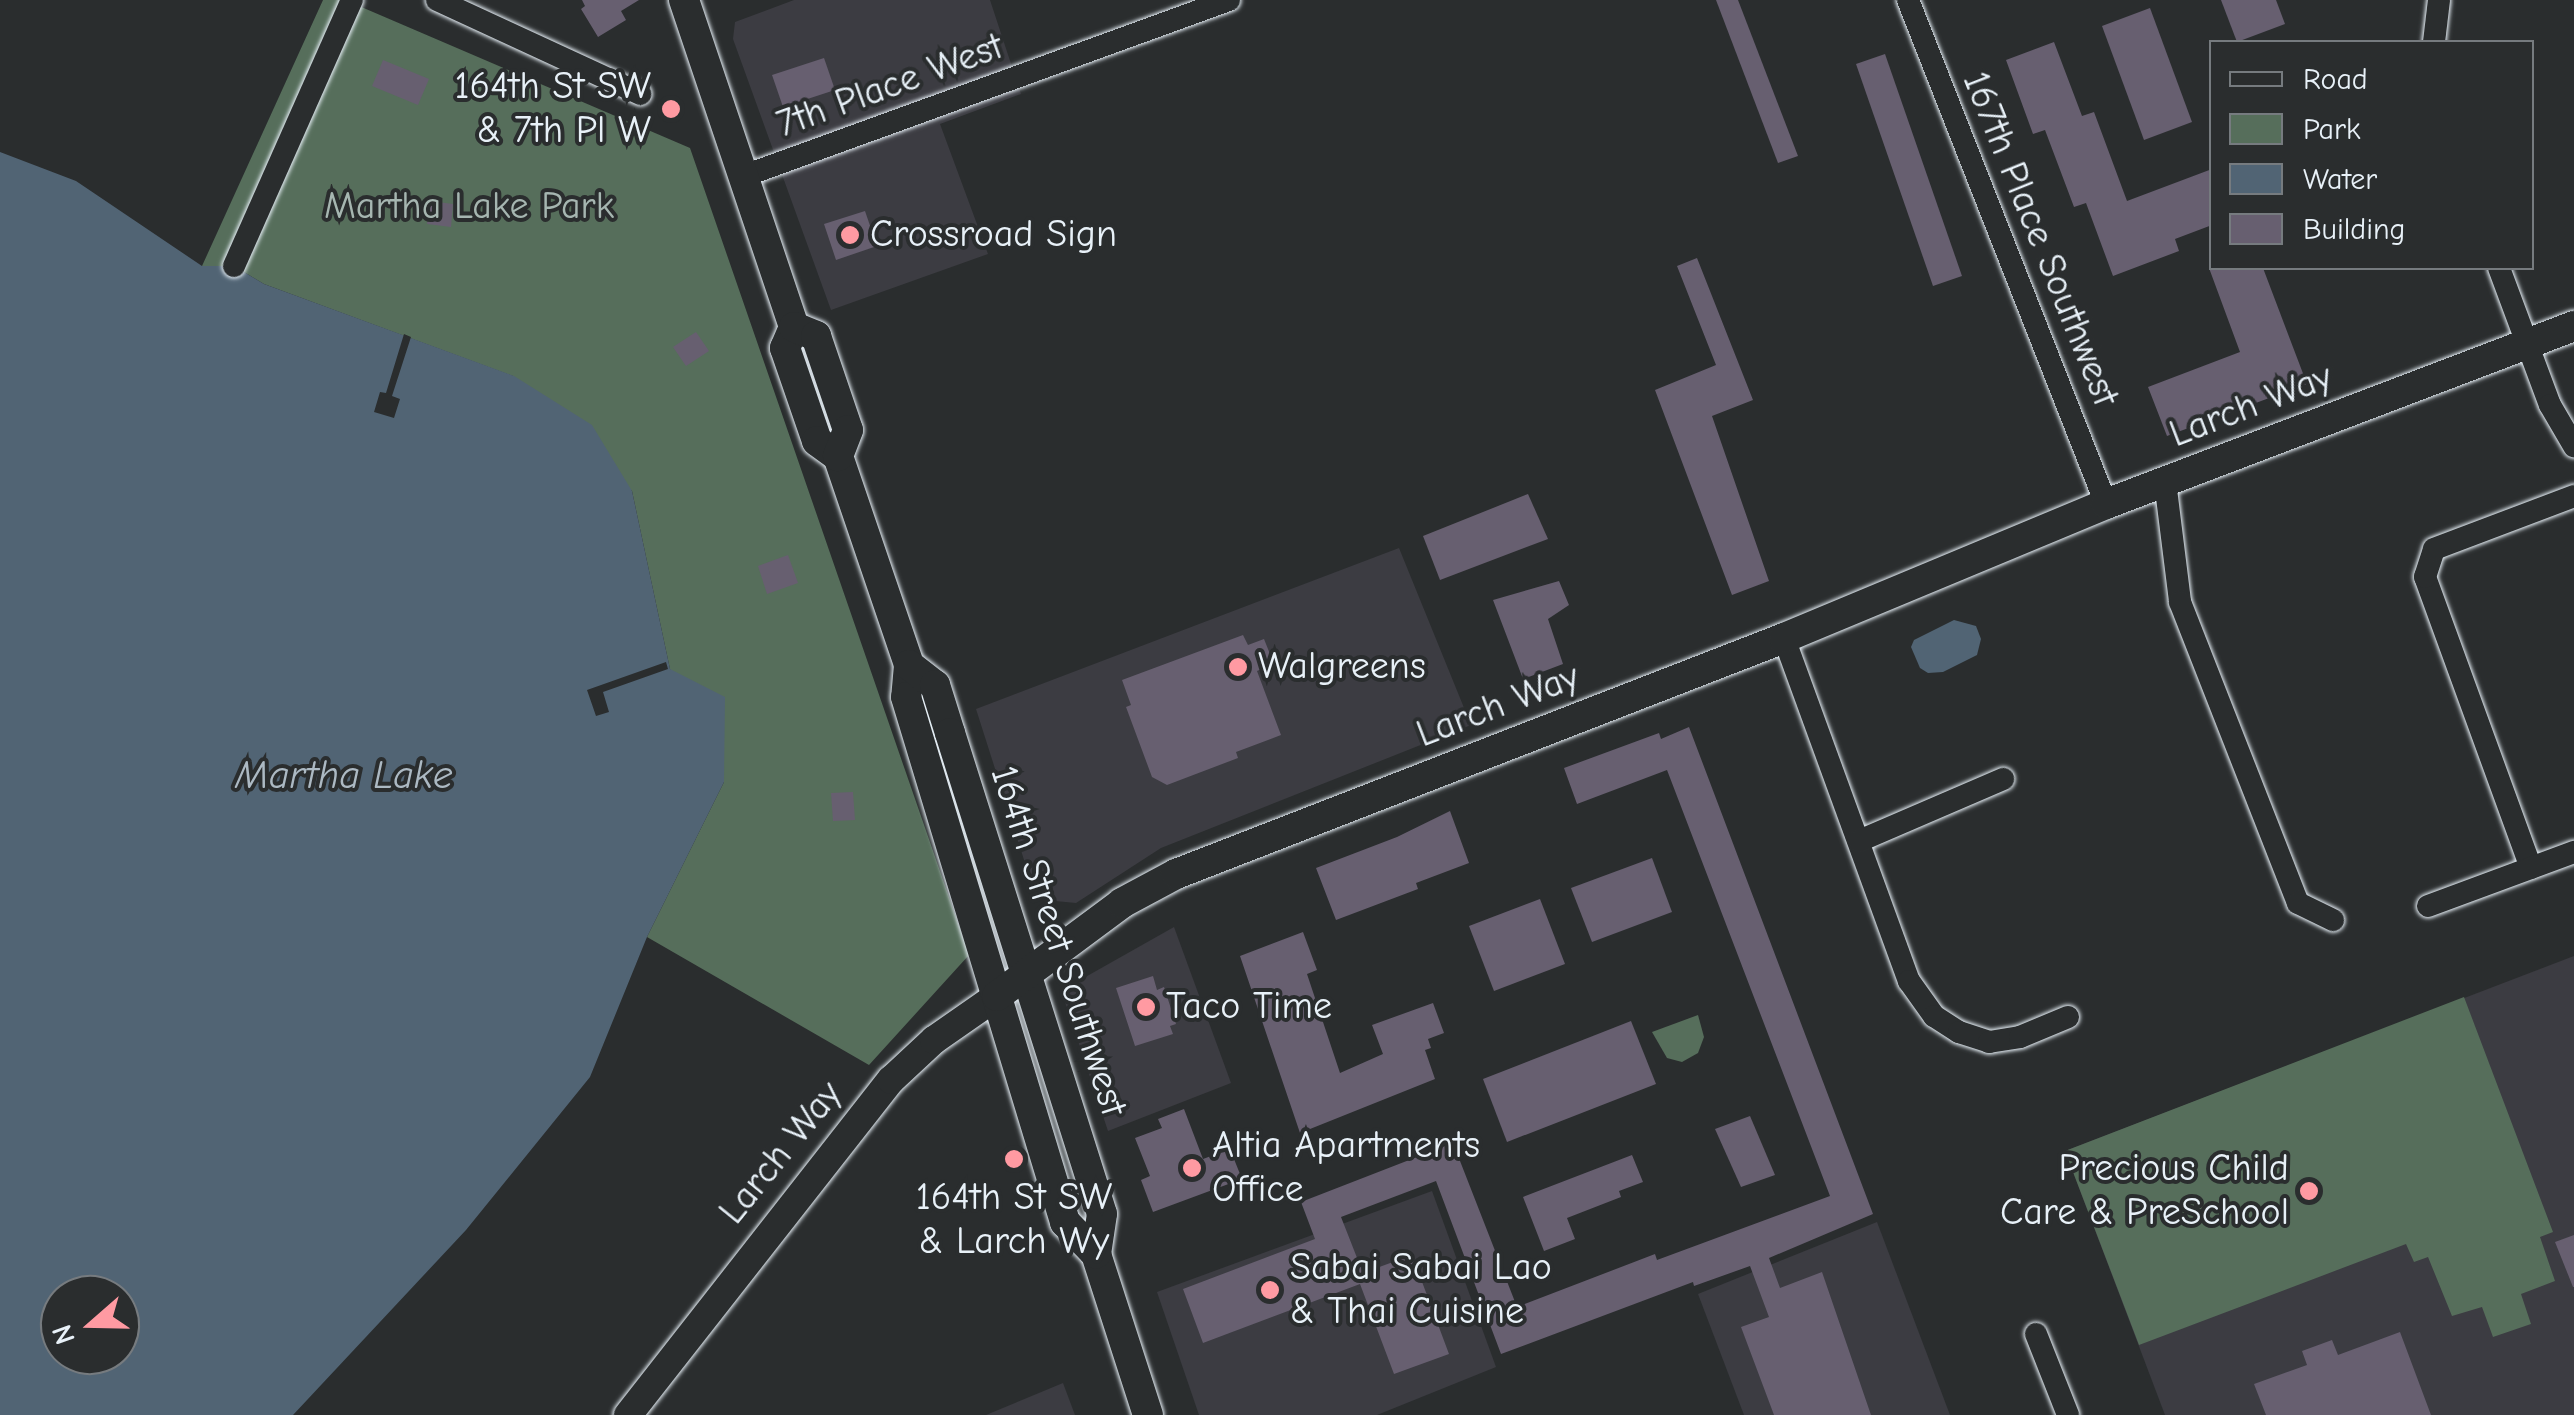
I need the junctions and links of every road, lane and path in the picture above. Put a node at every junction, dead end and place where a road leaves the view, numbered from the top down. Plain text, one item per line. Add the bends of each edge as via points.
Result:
1 (352, 0) edge
2 (437, 0) edge
3 (684, 0) edge
4 (1229, 0) edge
5 (1908, 0) edge
6 (2439, 0) edge
7 (2434, 40) edge
8 (640, 94) dead end
9 (744, 176) junction
10 (234, 266) dead end
11 (2501, 270) edge
12 (2574, 326) edge
13 (2528, 343) junction
14 (2574, 446) edge
15 (2165, 481) junction
16 (2574, 496) edge
17 (2106, 504) junction
18 (1784, 638) junction
19 (909, 665) junction
20 (2002, 779) dead end
21 (1859, 840) junction
22 (2574, 852) edge
23 (2531, 868) junction
24 (2428, 906) dead end
25 (2333, 920) dead end
26 (1027, 977) junction
27 (996, 996) junction
28 (2068, 1017) dead end
29 (1096, 1254) junction
30 (2036, 1334) dead end
31 (628, 1415) edge
32 (1148, 1415) edge
33 (2068, 1415) edge

1 - 10 street
2 - 8 street
3 - 9 main road, 164th Street Southwest
4 - 9 street, 7th Place West
5 - 17 street, 167th Place Southwest
6 - 7 street
9 - 19 main road, 164th Street Southwest via 794,327 785,348 817,441 838,456
11 - 13 street
12 - 13 main road, Larch Way
13 - 14 street via 2550,405
13 - 15 main road, Larch Way
15 - 17 main road, Larch Way
15 - 25 street via 2180,602 2298,903
16 - 23 street via 2454,539 2434,549 2428,563 2427,590
17 - 18 main road, Larch Way
18 - 21 street
18 - 26 main road, Larch Way via 1670,669 1176,874 1122,903
19 - 26 main road, 164th Street Southwest via 935,685
19 - 27 main road, 164th Street Southwest via 906,697
20 - 21 street
21 - 28 street via 1909,981 1934,1016 1989,1042
22 - 23 street
23 - 24 street
26 - 27 main road, Larch Way
26 - 29 main road, 164th Street Southwest via 1102,1214
27 - 29 main road, 164th Street Southwest via 1065,1222
27 - 31 street, Larch Way via 890,1080
29 - 32 main road, 164th Street Southwest
30 - 33 street

